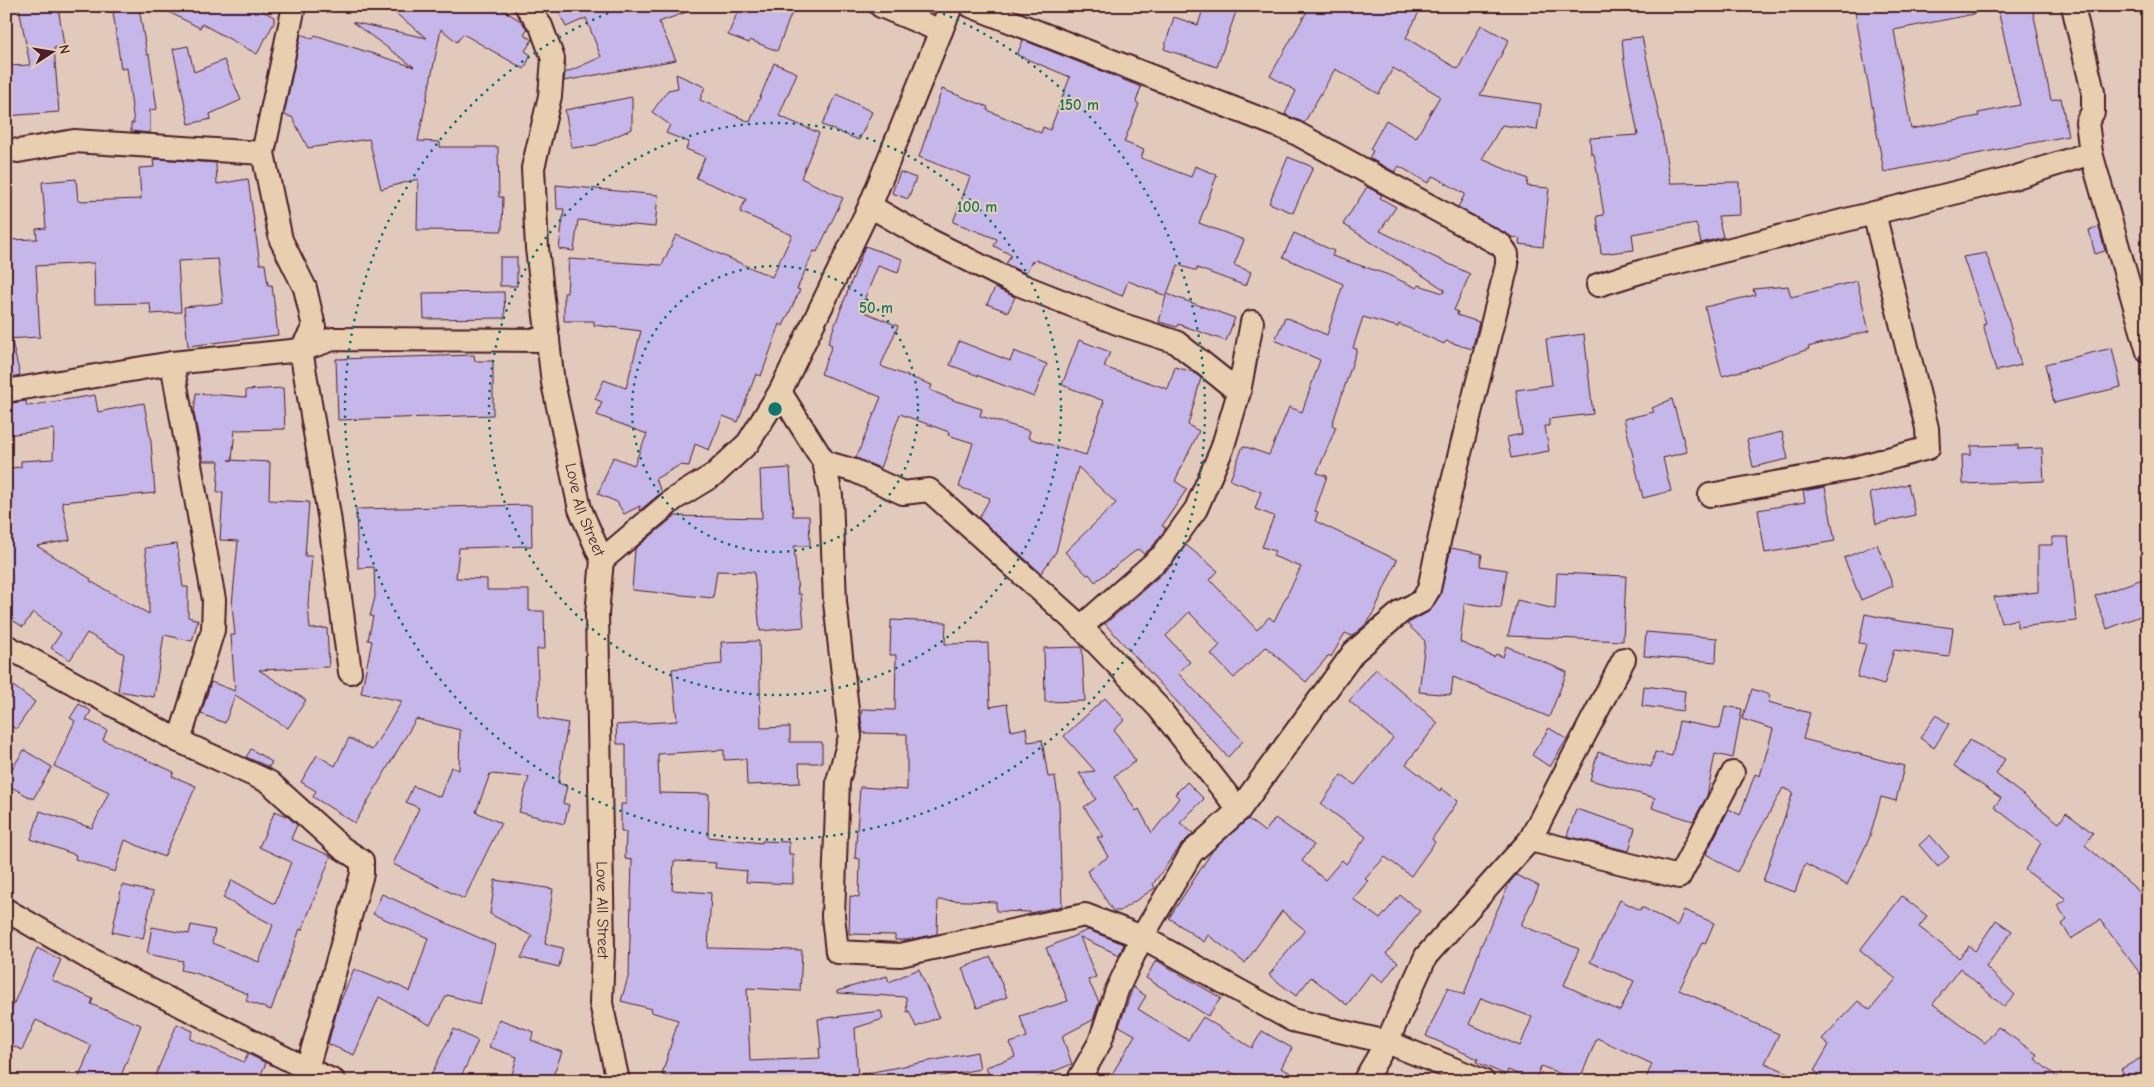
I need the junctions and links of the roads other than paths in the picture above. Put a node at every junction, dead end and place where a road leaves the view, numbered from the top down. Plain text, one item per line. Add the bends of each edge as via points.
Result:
1 (294, 6) edge
2 (526, 6) edge
3 (881, 6) edge
4 (951, 6) edge
5 (971, 6) edge
6 (2073, 6) edge
7 (941, 31) junction
8 (6, 149) edge
9 (263, 152) junction
10 (2090, 153) junction
11 (870, 206) junction
12 (1874, 213) junction
13 (1598, 285) dead end
14 (1252, 322) dead end
15 (548, 340) junction
16 (301, 350) junction
17 (2148, 352) edge
18 (172, 363) junction
19 (6, 391) edge
20 (780, 392) junction
21 (1239, 392) junction
22 (824, 462) junction
23 (855, 472) junction
24 (1710, 495) dead end
25 (831, 496) junction
26 (602, 560) junction
27 (1081, 627) junction
28 (6, 646) edge
29 (1624, 659) dead end
30 (350, 672) dead end
31 (179, 741) junction
32 (1733, 773) dead end
33 (1239, 810) junction
34 (1530, 840) junction
35 (6, 910) edge
36 (1142, 937) junction
37 (1387, 1042) junction
38 (307, 1069) junction
39 (334, 1081) edge
40 (618, 1081) edge
41 (1078, 1081) edge
42 (1364, 1081) edge
43 (1483, 1081) edge

1 - 9 street
2 - 15 street, Love All Street via 541,26 552,59 550,96 533,168 537,248
3 - 7 street
4 - 7 street
5 - 33 street via 1294,132 1501,245 1508,254 1445,513 1430,589 1422,600 1402,611 1354,652
6 - 10 street via 2093,92 2093,112 2086,122
7 - 11 street
8 - 9 street via 18,151 74,141
9 - 16 street via 282,240 305,288 314,327
10 - 12 street via 2010,179
10 - 17 street
11 - 20 street
11 - 21 street via 1013,282 1117,323 1176,342
12 - 13 street
12 - 24 street via 1927,428 1928,448 1852,469
14 - 21 street
15 - 16 street via 333,339
15 - 26 street, Love All Street via 553,383 580,509
16 - 18 street
16 - 30 street via 329,515
18 - 19 street
18 - 31 street via 214,600 213,630
20 - 22 street
20 - 26 street via 748,443 715,474 674,499
21 - 27 street via 1222,449 1196,509 1162,555
22 - 23 street
22 - 25 street
23 - 25 street
23 - 27 street via 904,493 928,490
25 - 36 street via 834,602 850,737 838,782 833,916 837,952 900,955 1085,915
26 - 40 street, Love All Street via 597,614 603,948 601,1003
27 - 33 street via 1158,707
28 - 31 street
29 - 34 street
31 - 38 street via 270,782 342,848 362,861 362,874
32 - 34 street via 1678,877
33 - 36 street via 1192,852
34 - 37 street via 1426,956
35 - 38 street via 99,964
36 - 37 street via 1292,1020
36 - 41 street via 1117,990 1100,1042
37 - 42 street
37 - 43 street
38 - 39 street

